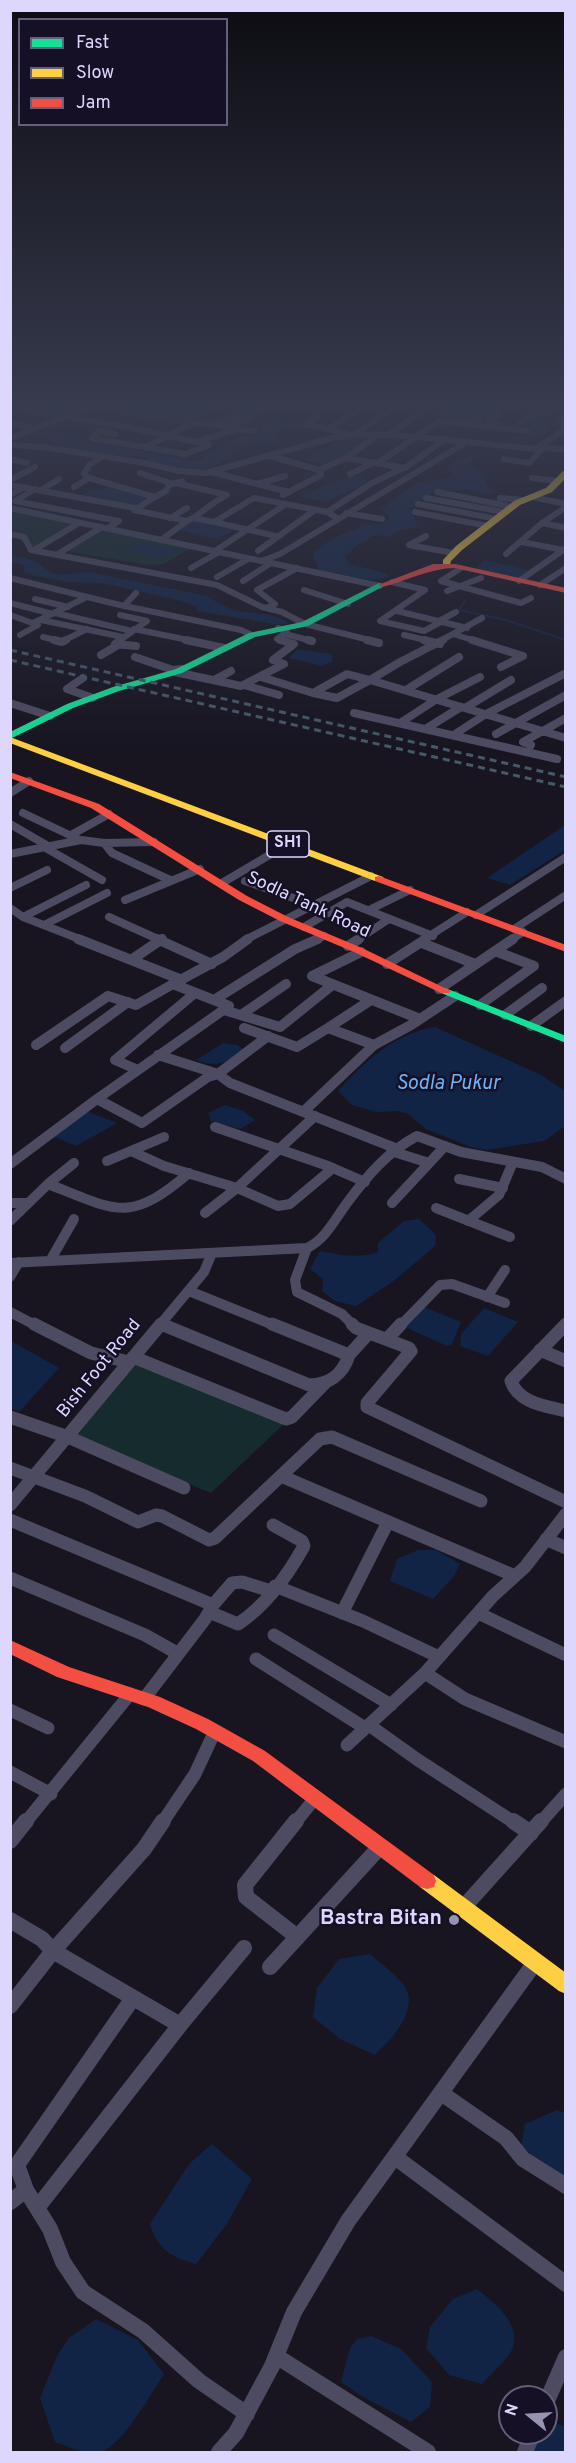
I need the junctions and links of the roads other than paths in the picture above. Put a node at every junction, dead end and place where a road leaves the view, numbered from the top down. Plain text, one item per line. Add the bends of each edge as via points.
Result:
1 (77, 524) edge
2 (84, 524) edge
3 (113, 524) edge
4 (184, 524) edge
5 (222, 524) edge
6 (257, 524) edge
7 (328, 524) edge
8 (493, 524) edge
9 (541, 524) edge
10 (547, 524) edge
11 (293, 525) joint
12 (302, 527) dead end
13 (105, 528) junction
14 (566, 528) edge
15 (310, 529) dead end
16 (248, 530) junction
17 (318, 530) junction
18 (10, 534) edge
19 (276, 536) junction
20 (426, 536) dead end
21 (161, 540) junction
22 (522, 542) junction
23 (564, 549) edge
24 (34, 550) junction
25 (258, 551) dead end
26 (217, 552) junction
27 (506, 554) dead end
28 (56, 555) junction
29 (248, 559) junction
30 (449, 560) junction
31 (261, 561) junction
32 (271, 563) junction
33 (191, 568) dead end
34 (297, 568) junction
35 (461, 568) junction
36 (566, 568) edge
37 (217, 577) dead end
38 (10, 578) edge
39 (481, 578) dead end
40 (243, 581) dead end
41 (519, 581) junction
42 (25, 582) junction
43 (386, 584) junction
44 (462, 585) junction
45 (540, 585) junction
46 (10, 587) edge
47 (304, 590) dead end
48 (447, 591) dead end
49 (566, 591) edge
50 (136, 593) dead end
51 (87, 597) junction
52 (531, 598) dead end
53 (35, 599) dead end
54 (10, 603) edge
55 (348, 604) junction
56 (124, 606) junction
57 (68, 607) junction
58 (266, 608) junction
59 (397, 611) junction
60 (456, 612) dead end
61 (54, 614) junction
62 (10, 615) edge
63 (120, 615) dead end
64 (20, 618) junction
65 (482, 618) dead end
66 (41, 620) junction
67 (440, 621) junction
68 (10, 622) edge
69 (33, 623) junction
70 (96, 623) junction
71 (305, 624) junction
72 (467, 628) junction
73 (133, 630) junction
74 (281, 631) junction
75 (83, 632) junction
76 (209, 634) dead end
77 (20, 635) dead end
78 (252, 635) junction
79 (404, 635) dead end
80 (456, 635) junction
81 (43, 637) dead end
82 (66, 640) junction
83 (119, 641) junction
84 (312, 641) dead end
85 (194, 642) junction
86 (75, 643) dead end
87 (379, 644) dead end
88 (440, 644) junction
89 (136, 646) dead end
90 (224, 648) junction
91 (101, 655) dead end
92 (135, 657) dead end
93 (459, 657) dead end
94 (501, 667) dead end
95 (179, 671) junction
96 (231, 671) dead end
97 (566, 673) edge
98 (261, 677) junction
99 (480, 677) dead end
100 (83, 678) dead end
101 (214, 680) junction
102 (370, 680) junction
103 (511, 680) dead end
104 (244, 686) junction
105 (406, 690) junction
106 (313, 693) junction
107 (279, 695) dead end
108 (566, 695) edge
109 (93, 698) junction
110 (437, 699) junction
111 (10, 703) edge
112 (463, 707) junction
113 (354, 713) dead end
114 (486, 714) junction
115 (50, 716) junction
116 (566, 718) edge
117 (515, 722) junction
118 (400, 723) junction
119 (427, 728) junction
120 (542, 730) junction
121 (454, 734) junction
122 (496, 734) dead end
123 (10, 738) edge
124 (566, 738) edge
125 (531, 745) dead end
126 (557, 759) dead end
127 (10, 775) edge
128 (29, 781) junction
129 (10, 793) edge
130 (23, 813) dead end
131 (108, 814) junction
132 (10, 824) edge
133 (104, 833) dead end
134 (71, 835) junction
135 (81, 840) junction
136 (154, 842) junction
137 (104, 843) junction
138 (120, 843) junction
139 (288, 844) junction
140 (46, 847) junction
141 (10, 854) edge
142 (566, 857) edge
143 (200, 869) junction
144 (47, 870) dead end
145 (371, 876) junction
146 (102, 880) dead end
147 (170, 880) junction
148 (245, 881) dead end
149 (222, 883) junction
150 (86, 885) dead end
151 (10, 888) edge
152 (410, 890) junction
153 (106, 892) dead end
154 (566, 895) edge
155 (125, 900) dead end
156 (313, 904) junction
157 (10, 908) edge
158 (369, 910) junction
159 (472, 914) junction
160 (23, 916) junction
161 (109, 917) dead end
162 (389, 919) junction
163 (285, 920) junction
164 (44, 925) junction
165 (304, 927) junction
166 (519, 931) junction
167 (324, 936) junction
168 (433, 936) junction
169 (162, 939) junction
170 (422, 943) junction
171 (355, 949) junction
172 (566, 949) edge
173 (495, 951) junction
174 (131, 960) junction
175 (212, 964) junction
176 (387, 964) junction
177 (475, 964) junction
178 (178, 982) junction
179 (286, 984) dead end
180 (332, 986) junction
181 (439, 988) junction
182 (542, 988) dead end
183 (195, 993) junction
184 (455, 996) junction
185 (214, 1000) junction
186 (371, 1000) junction
187 (566, 1001) edge
188 (128, 1002) junction
189 (480, 1005) junction
190 (224, 1010) junction
191 (505, 1014) junction
192 (241, 1015) junction
193 (420, 1019) junction
194 (531, 1026) junction
195 (244, 1028) dead end
196 (328, 1028) junction
197 (268, 1036) junction
198 (564, 1038) edge
199 (36, 1045) dead end
200 (374, 1045) junction
201 (65, 1048) dead end
202 (158, 1055) junction
203 (138, 1070) junction
204 (218, 1074) junction
205 (97, 1099) junction
206 (303, 1112) junction
207 (315, 1116) junction
208 (215, 1127) dead end
209 (164, 1137) dead end
210 (446, 1146) junction
211 (279, 1148) junction
212 (393, 1150) junction
213 (131, 1151) junction
214 (108, 1161) dead end
215 (513, 1162) junction
216 (74, 1163) dead end
217 (429, 1163) junction
218 (10, 1164) edge
219 (333, 1168) junction
220 (189, 1173) junction
221 (459, 1179) dead end
222 (566, 1179) edge
223 (365, 1182) junction
224 (48, 1184) junction
225 (237, 1188) junction
226 (503, 1188) junction
227 (10, 1203) edge
228 (28, 1203) junction
229 (392, 1203) dead end
230 (436, 1208) dead end
231 (206, 1213) dead end
232 (74, 1219) dead end
233 (10, 1221) edge
234 (468, 1221) junction
235 (510, 1237) dead end
236 (307, 1248) junction
237 (212, 1253) junction
238 (50, 1261) junction
239 (15, 1262) edge
240 (505, 1270) dead end
241 (10, 1277) edge
242 (189, 1291) junction
243 (487, 1297) junction
244 (505, 1303) dead end
245 (10, 1312) edge
246 (160, 1324) junction
247 (566, 1324) edge
248 (369, 1332) junction
249 (387, 1340) junction
250 (540, 1350) junction
251 (349, 1355) junction
252 (131, 1360) junction
253 (566, 1361) edge
254 (325, 1383) junction
255 (566, 1411) edge
256 (10, 1417) edge
257 (68, 1437) junction
258 (10, 1468) edge
259 (280, 1476) junction
260 (34, 1477) junction
261 (184, 1488) dead end
262 (481, 1501) dead end
263 (566, 1502) edge
264 (10, 1505) edge
265 (566, 1514) edge
266 (10, 1520) edge
267 (388, 1522) junction
268 (273, 1526) dead end
269 (546, 1539) junction
270 (566, 1548) edge
271 (515, 1576) junction
272 (10, 1578) edge
273 (273, 1589) junction
274 (211, 1609) junction
275 (342, 1613) junction
276 (478, 1613) junction
277 (274, 1635) dead end
278 (10, 1646) edge
279 (177, 1653) junction
280 (566, 1655) edge
281 (439, 1657) junction
282 (256, 1659) dead end
283 (425, 1673) junction
284 (130, 1694) junction
285 (144, 1699) junction
286 (390, 1705) junction
287 (10, 1710) edge
288 (367, 1726) junction
289 (48, 1728) dead end
290 (215, 1731) junction
291 (566, 1742) edge
292 (347, 1744) dead end
293 (12, 1774) edge
294 (51, 1794) junction
295 (566, 1794) edge
296 (316, 1797) junction
297 (531, 1833) junction
298 (10, 1841) edge
299 (380, 1848) junction
300 (462, 1910) junction
301 (10, 1920) edge
302 (296, 1936) junction
303 (244, 1948) dead end
304 (53, 1951) junction
305 (534, 1964) junction
306 (270, 1967) dead end
307 (566, 1985) edge
308 (133, 1998) junction
309 (10, 2006) edge
310 (180, 2025) junction
311 (441, 2093) junction
312 (394, 2157) junction
313 (566, 2186) edge
314 (26, 2190) junction
315 (10, 2202) edge
316 (37, 2208) junction
317 (566, 2284) edge
318 (276, 2356) junction
319 (566, 2357) edge
320 (554, 2385) edge
321 (247, 2414) junction
322 (219, 2452) edge
323 (428, 2452) edge

1 - 24 street
2 - 13 street
3 - 13 street
4 - 21 street
5 - 16 street
6 - 16 street
7 - 17 street
8 - 30 street
9 - 22 street
10 - 14 street
11 - 12 street
11 - 19 street
13 - 21 street
13 - 28 street
15 - 17 street
16 - 19 street
16 - 26 street
17 - 31 street
18 - 24 street via 24,537
19 - 25 street
20 - 30 street via 409,545
21 - 26 street
22 - 23 street
22 - 27 street
23 - 41 street
24 - 28 street
26 - 29 street
26 - 33 street
28 - 58 street via 217,585
29 - 31 street
29 - 37 street
30 - 35 street
30 - 43 street
31 - 32 street
32 - 34 street
32 - 40 street
34 - 43 street
34 - 58 street via 257,590 275,604
35 - 41 street
35 - 44 street via 441,581
36 - 45 street
38 - 42 street
39 - 44 street
41 - 45 street
42 - 46 street
42 - 51 street
43 - 55 street
43 - 59 street via 425,590
44 - 48 street
44 - 52 street via 521,603
45 - 49 street
47 - 55 street
50 - 56 street
51 - 56 street
51 - 57 street
53 - 57 street
54 - 61 street
55 - 71 street
56 - 78 street
57 - 61 street
58 - 71 street
59 - 67 street
59 - 67 street via 380,621 424,631
60 - 67 street
61 - 66 street
61 - 70 street
62 - 64 street
63 - 73 street via 147,621
64 - 68 street
64 - 69 street
65 - 72 street
66 - 69 street
66 - 75 street
67 - 72 street
69 - 77 street via 38,625
70 - 73 street
70 - 75 street
71 - 74 street
71 - 87 street
72 - 80 street
73 - 83 street
73 - 85 street
74 - 78 street
74 - 84 street
74 - 98 street via 277,639 294,644 273,660 284,664
75 - 82 street
75 - 83 street
76 - 85 street
78 - 90 street
79 - 88 street
80 - 88 street
80 - 94 street via 523,656
81 - 82 street
82 - 86 street
83 - 89 street
83 - 91 street
85 - 90 street
88 - 102 street
90 - 95 street
92 - 95 street
93 - 105 street
95 - 101 street
95 - 109 street
96 - 101 street
97 - 114 street
98 - 104 street
98 - 106 street
99 - 110 street
100 - 109 street via 67,689
101 - 104 street
102 - 105 street
102 - 106 street via 337,698
102 - 106 street via 347,674
103 - 112 street
104 - 107 street
105 - 110 street
108 - 117 street
109 - 115 street
110 - 112 street
110 - 118 street
111 - 115 street
112 - 114 street
112 - 119 street
113 - 118 street
114 - 117 street
114 - 121 street
115 - 123 street
116 - 120 street
117 - 120 street
117 - 122 street
118 - 119 street
119 - 121 street
120 - 124 street
120 - 125 street via 523,742
121 - 126 street
123 - 139 street, SH1
127 - 128 street, Sodla Tank Road
128 - 129 street
128 - 131 street, Sodla Tank Road
130 - 134 street
131 - 134 street
131 - 136 street, Sodla Tank Road
132 - 140 street
133 - 138 street
134 - 135 street
135 - 137 street
135 - 140 street
136 - 138 street
136 - 143 street, Sodla Tank Road
137 - 138 street
137 - 147 street via 112,852
139 - 145 street, SH1
139 - 149 street
140 - 141 street
140 - 146 street
142 - 159 street
143 - 147 street
143 - 149 street, Sodla Tank Road
144 - 151 street
145 - 152 street, SH1
145 - 156 street
147 - 155 street
148 - 156 street
149 - 163 street, Sodla Tank Road
150 - 160 street
152 - 158 street
152 - 159 street, SH1
153 - 164 street
154 - 166 street
156 - 163 street
157 - 160 street
158 - 162 street
158 - 165 street via 347,902
159 - 166 street, SH1
159 - 168 street
160 - 164 street
161 - 169 street
162 - 168 street
162 - 171 street
163 - 165 street, Sodla Tank Road
163 - 175 street via 240,943
164 - 174 street
165 - 167 street, Sodla Tank Road
166 - 172 street, SH1
166 - 173 street
167 - 171 street, Sodla Tank Road
167 - 185 street via 295,949
168 - 170 street
169 - 174 street
169 - 175 street
170 - 176 street
170 - 177 street
171 - 176 street, Sodla Tank Road
171 - 180 street via 312,976
173 - 177 street
173 - 189 street via 534,966
174 - 178 street
175 - 178 street
176 - 181 street, Sodla Tank Road
177 - 181 street
178 - 183 street
178 - 188 street via 136,1005
179 - 192 street
180 - 186 street
180 - 192 street via 280,1027
181 - 184 street, Sodla Tank Road
182 - 191 street
183 - 185 street
183 - 203 street via 115,1060
184 - 189 street, Sodla Tank Road
184 - 193 street
185 - 190 street via 229,1006
186 - 193 street
186 - 196 street
187 - 194 street
188 - 199 street via 108,996
188 - 201 street
189 - 191 street, Sodla Tank Road
190 - 192 street
190 - 202 street
191 - 194 street, Sodla Tank Road
193 - 200 street
194 - 198 street, Sodla Tank Road
195 - 197 street
196 - 197 street via 297,1047
196 - 200 street
197 - 204 street
200 - 206 street
202 - 203 street
202 - 204 street
203 - 205 street
204 - 205 street via 142,1123
204 - 206 street via 230,1083
205 - 218 street
206 - 207 street
207 - 211 street
207 - 212 street
208 - 211 street
209 - 213 street
210 - 212 street via 417,1136
210 - 215 street
210 - 217 street
211 - 219 street
211 - 225 street
212 - 217 street
212 - 223 street
213 - 214 street
213 - 220 street
215 - 222 street via 556,1172
215 - 226 street
216 - 224 street
217 - 229 street
219 - 223 street
219 - 225 street via 285,1206
220 - 224 street via 165,1193 129,1209
220 - 225 street
221 - 226 street
223 - 236 street via 326,1233
224 - 228 street
225 - 231 street
226 - 234 street
227 - 228 street
228 - 233 street
230 - 234 street
232 - 238 street
234 - 235 street
236 - 237 street
236 - 248 street via 295,1280 297,1292
237 - 238 street
237 - 242 street, Bish Foot Road
238 - 239 street
239 - 241 street
240 - 243 street
242 - 246 street, Bish Foot Road
242 - 251 street
243 - 244 street
243 - 249 street via 452,1284 440,1285
245 - 252 street via 91,1353
246 - 252 street, Bish Foot Road
246 - 254 street via 309,1385
247 - 250 street
248 - 249 street
248 - 251 street
249 - 263 street via 411,1351 367,1403 369,1409
250 - 253 street
250 - 255 street via 510,1381 512,1388 523,1397
251 - 254 street via 344,1369
252 - 254 street via 286,1419 292,1418
252 - 257 street, Bish Foot Road
256 - 257 street
257 - 260 street, Bish Foot Road
257 - 261 street
258 - 260 street
259 - 260 street via 209,1540 162,1516 138,1522
259 - 262 street via 320,1439 332,1437
259 - 267 street
260 - 264 street, Bish Foot Road
265 - 269 street
266 - 274 street
267 - 271 street
267 - 275 street
268 - 273 street via 302,1541 304,1546
269 - 270 street
269 - 271 street
271 - 276 street
272 - 279 street via 145,1635
273 - 274 street via 237,1581
273 - 274 street via 238,1624
273 - 275 street
274 - 279 street
275 - 281 street
276 - 280 street
276 - 281 street
277 - 286 street
278 - 284 street via 63,1672
279 - 285 street
281 - 283 street
282 - 288 street
283 - 286 street
283 - 291 street via 465,1698
284 - 285 street
284 - 294 street
285 - 290 street
286 - 288 street
287 - 289 street
288 - 292 street
288 - 297 street
290 - 296 street via 260,1756
290 - 304 street via 195,1774 144,1848
293 - 294 street
294 - 298 street
295 - 297 street
296 - 299 street
296 - 302 street via 245,1886 246,1897
297 - 300 street
299 - 300 street
299 - 302 street
300 - 305 street
301 - 304 street via 42,1939
302 - 306 street
303 - 310 street
304 - 308 street
304 - 309 street
305 - 307 street
305 - 311 street
308 - 310 street
308 - 314 street via 20,2158 17,2165
310 - 316 street
311 - 312 street
311 - 313 street via 506,2138 523,2159
312 - 317 street
312 - 318 street via 348,2221 294,2312
314 - 315 street
314 - 316 street
316 - 321 street via 63,2262 83,2292 143,2331
318 - 321 street
318 - 323 street
319 - 320 street
321 - 322 street

